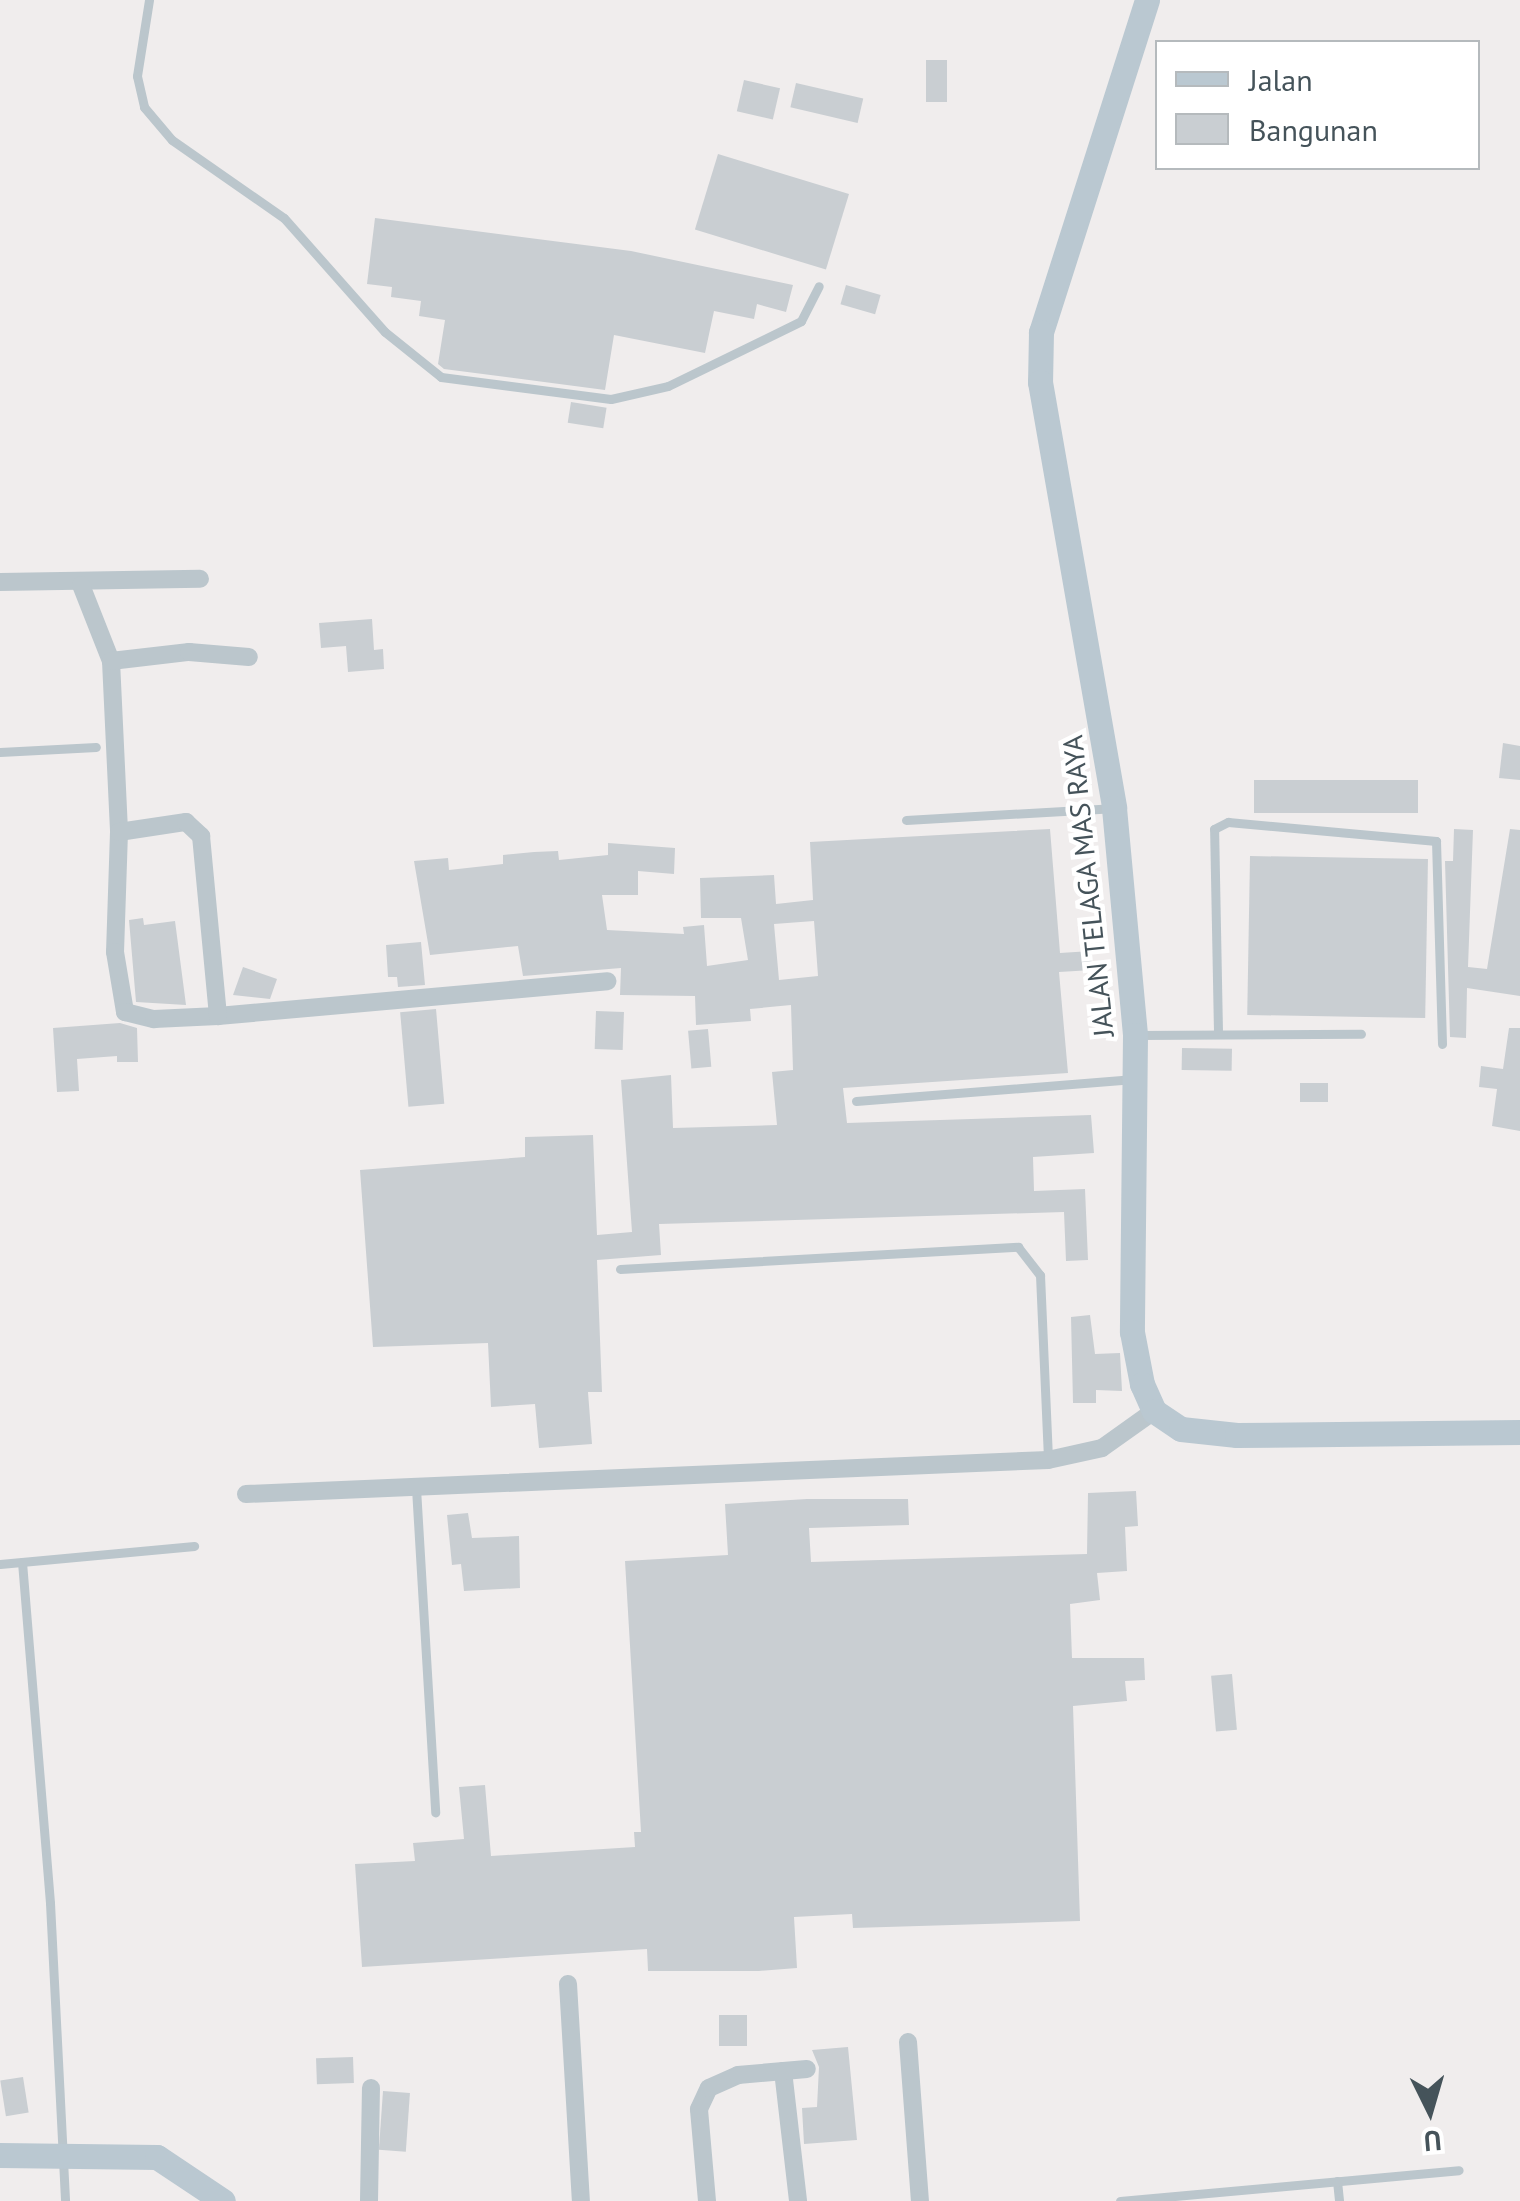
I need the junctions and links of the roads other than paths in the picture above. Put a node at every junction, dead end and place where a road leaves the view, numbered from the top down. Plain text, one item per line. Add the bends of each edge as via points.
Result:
1 (149, 0) edge
2 (1147, 0) edge
3 (819, 286) dead end
4 (200, 578) dead end
5 (0, 582) edge
6 (82, 585) junction
7 (249, 656) dead end
8 (111, 661) junction
9 (96, 747) dead end
10 (0, 752) edge
11 (1114, 808) junction
12 (906, 820) dead end
13 (119, 832) junction
14 (607, 981) dead end
15 (218, 1016) junction
16 (1218, 1032) junction
17 (1361, 1034) dead end
18 (1136, 1036) junction
19 (1442, 1044) dead end
20 (1136, 1078) junction
21 (856, 1101) dead end
22 (620, 1269) dead end
23 (1154, 1411) junction
24 (1520, 1432) edge
25 (1048, 1460) junction
26 (416, 1486) junction
27 (246, 1494) dead end
28 (194, 1546) dead end
29 (22, 1562) junction
30 (0, 1564) edge
31 (435, 1812) dead end
32 (568, 1984) dead end
33 (908, 2042) dead end
34 (807, 2069) dead end
35 (784, 2071) junction
36 (372, 2088) dead end
37 (0, 2155) edge
38 (59, 2156) junction
39 (1460, 2170) dead end
40 (1338, 2181) junction
41 (65, 2201) edge
42 (223, 2201) edge
43 (369, 2201) edge
44 (581, 2201) edge
45 (707, 2201) edge
46 (798, 2201) edge
47 (920, 2201) edge
48 (1120, 2201) edge
49 (1339, 2201) edge

1 - 3 lane via 136,76 144,107 172,140 284,218 385,332 441,377 612,399 668,386 801,321
2 - 11 main road, JALAN TELAGA MAS RAYA via 1042,332 1040,382 1056,490
4 - 6 street
5 - 6 street
6 - 8 street
7 - 8 street via 189,652
8 - 13 street
9 - 10 lane
11 - 12 lane
11 - 18 main road, JALAN TELAGA MAS RAYA
13 - 15 street via 186,822 201,836
13 - 15 street via 115,952 125,1012 154,1019
14 - 15 street
16 - 17 lane
16 - 18 lane
16 - 19 lane via 1214,829 1228,822 1436,841
18 - 20 main road, JALAN TELAGA MAS RAYA
20 - 21 lane
20 - 23 main road, JALAN TELAGA MAS RAYA via 1132,1332
22 - 25 lane via 1018,1246 1040,1276
23 - 24 main road via 1182,1429 1237,1435
23 - 25 street via 1102,1448
25 - 26 street
26 - 27 street
26 - 31 lane
28 - 29 lane
29 - 30 lane
29 - 38 lane via 50,1903
32 - 44 street
33 - 47 street
34 - 35 street
35 - 45 street via 719,2080 702,2098
35 - 46 street
36 - 43 street
37 - 38 main road
38 - 41 lane
38 - 42 main road via 157,2157
39 - 40 lane
40 - 48 lane
40 - 49 lane

